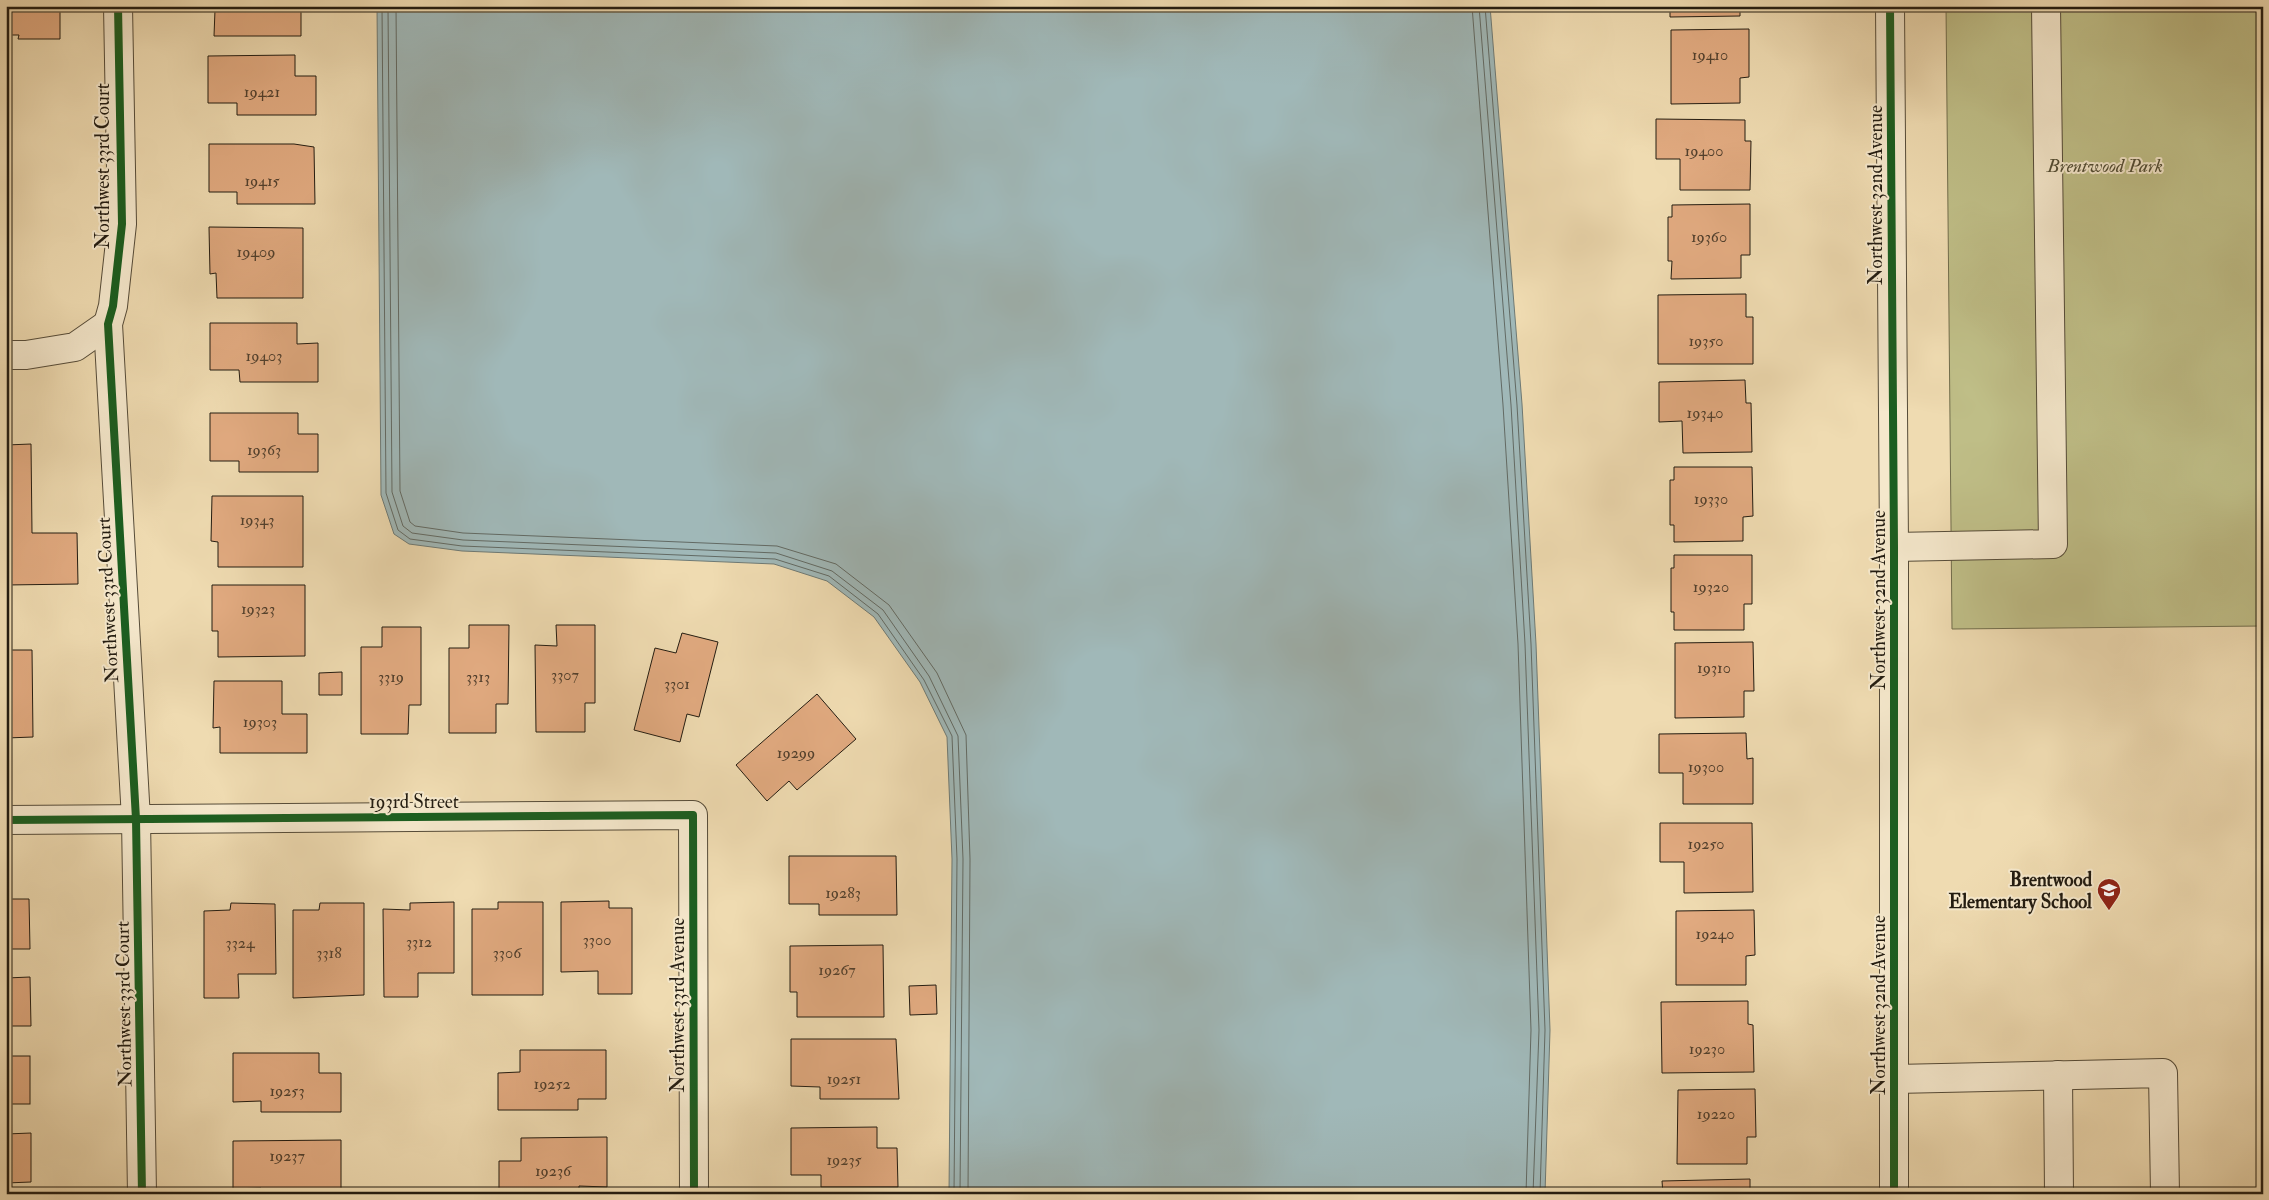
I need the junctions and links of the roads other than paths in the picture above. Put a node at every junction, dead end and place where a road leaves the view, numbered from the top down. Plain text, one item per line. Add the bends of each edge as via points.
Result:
1 (118, 6) edge
2 (1890, 6) edge
3 (2046, 6) edge
4 (108, 324) junction
5 (6, 355) edge
6 (1894, 547) junction
7 (693, 816) joint
8 (136, 819) junction
9 (6, 820) edge
10 (2058, 1075) junction
11 (1894, 1079) junction
12 (142, 1194) edge
13 (694, 1194) edge
14 (1894, 1194) edge
15 (2059, 1194) edge
16 (2165, 1194) edge

1 - 4 street, Northwest 33rd Court via 122,224
2 - 6 street, Northwest 32nd Avenue
3 - 6 street via 2053,544
4 - 5 street via 75,347
4 - 8 street, Northwest 33rd Court
6 - 11 street, Northwest 32nd Avenue
7 - 8 street, 193rd Street
7 - 13 street, Northwest 33rd Avenue
8 - 9 street, 193rd Street
8 - 12 street, Northwest 33rd Court
10 - 11 street
10 - 15 street
10 - 16 street via 2164,1073
11 - 14 street, Northwest 32nd Avenue

